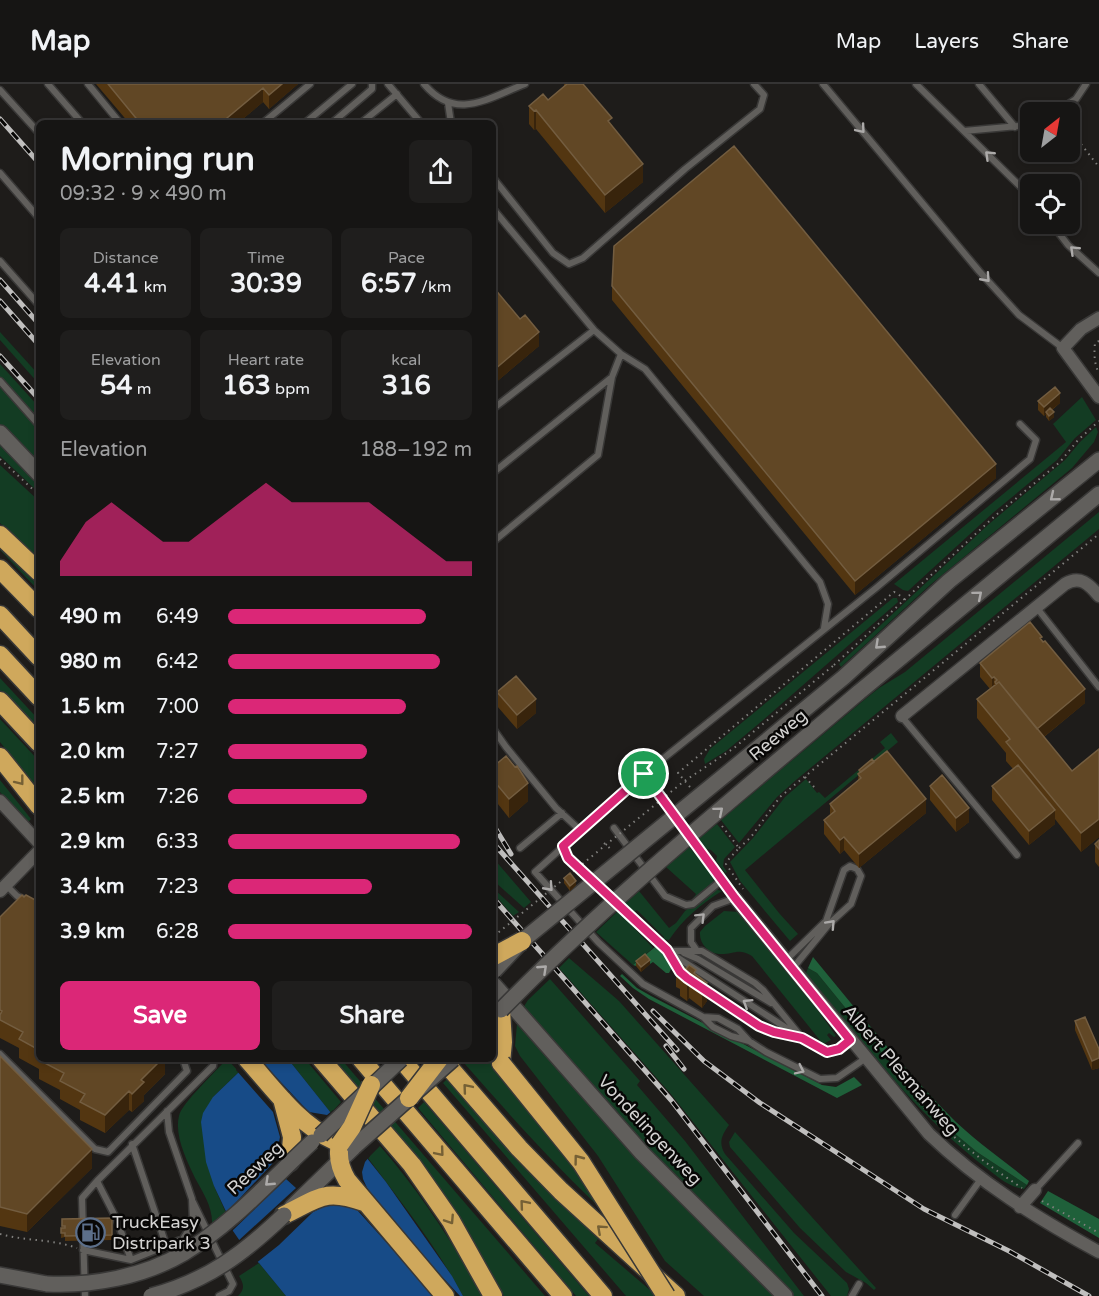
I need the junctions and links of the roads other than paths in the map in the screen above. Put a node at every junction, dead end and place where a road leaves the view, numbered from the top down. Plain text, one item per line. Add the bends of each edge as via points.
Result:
1 (48, 84) edge
2 (88, 84) edge
3 (310, 84) edge
4 (352, 84) edge
5 (372, 84) edge
6 (388, 84) edge
7 (424, 84) edge
8 (525, 84) edge
9 (754, 84) edge
10 (823, 84) edge
11 (916, 84) edge
12 (979, 84) edge
13 (1086, 84) edge
14 (0, 90) edge
15 (396, 94) junction
16 (1072, 102) edge
17 (448, 103) junction
18 (79, 120) edge
19 (118, 120) edge
20 (267, 120) edge
21 (309, 120) edge
22 (336, 120) edge
23 (365, 120) edge
24 (418, 120) edge
25 (451, 120) edge
26 (1020, 126) edge
27 (1015, 127) junction
28 (36, 130) edge
29 (964, 131) junction
30 (0, 173) edge
31 (496, 182) edge
32 (1020, 186) edge
33 (496, 212) edge
34 (36, 215) edge
35 (1060, 234) edge
36 (0, 261) edge
37 (1099, 273) edge
38 (36, 302) edge
39 (1099, 318) edge
40 (594, 330) junction
41 (1063, 348) junction
42 (621, 354) junction
43 (612, 377) junction
44 (0, 381) edge
45 (1099, 397) edge
46 (496, 406) edge
47 (36, 422) edge
48 (1020, 424) dead end
49 (0, 433) edge
50 (1099, 460) edge
51 (496, 470) edge
52 (36, 471) edge
53 (1099, 494) edge
54 (0, 535) edge
55 (496, 539) edge
56 (0, 569) edge
57 (36, 569) edge
58 (1099, 596) edge
59 (36, 606) edge
60 (1036, 607) junction
61 (0, 615) edge
62 (824, 628) junction
63 (36, 654) edge
64 (0, 655) edge
65 (1099, 687) edge
66 (36, 694) edge
67 (0, 701) edge
68 (902, 716) joint
69 (496, 733) edge
70 (36, 739) edge
71 (0, 757) edge
72 (644, 774) junction
73 (0, 801) edge
74 (36, 802) edge
75 (562, 813) junction
76 (614, 828) dead end
77 (581, 831) junction
78 (36, 840) edge
79 (563, 846) junction
80 (520, 848) dead end
81 (36, 854) edge
82 (1017, 855) dead end
83 (722, 880) junction
84 (3, 888) edge
85 (735, 898) junction
86 (36, 906) edge
87 (522, 941) junction
88 (667, 950) junction
89 (681, 951) junction
90 (697, 951) junction
91 (496, 955) edge
92 (789, 964) junction
93 (496, 969) edge
94 (496, 987) edge
95 (777, 1006) junction
96 (497, 1014) edge
97 (802, 1038) junction
98 (850, 1040) junction
99 (0, 1054) edge
100 (866, 1058) junction
101 (497, 1059) edge
102 (184, 1062) edge
103 (214, 1062) edge
104 (250, 1062) edge
105 (324, 1062) edge
106 (365, 1062) edge
107 (398, 1062) edge
108 (404, 1062) edge
109 (439, 1062) edge
110 (444, 1062) edge
111 (450, 1062) edge
112 (371, 1085) junction
113 (409, 1098) junction
114 (282, 1100) junction
115 (167, 1112) junction
116 (321, 1135) junction
117 (1078, 1143) dead end
118 (132, 1144) junction
119 (347, 1145) junction
120 (290, 1162) junction
121 (339, 1163) junction
122 (981, 1179) junction
123 (97, 1180) junction
124 (1033, 1192) joint
125 (192, 1199) junction
126 (364, 1202) junction
127 (1020, 1207) junction
128 (284, 1215) junction
129 (955, 1215) dead end
130 (166, 1245) junction
131 (83, 1250) junction
132 (1099, 1252) edge
133 (131, 1260) junction
134 (0, 1275) edge
135 (859, 1284) dead end
136 (85, 1296) edge
137 (151, 1296) edge
138 (219, 1296) edge
139 (445, 1296) edge
140 (494, 1296) edge
141 (563, 1296) edge
142 (603, 1296) edge
143 (666, 1296) edge
144 (676, 1296) edge
145 (784, 1296) edge
146 (852, 1296) edge

1 - 18 lane
2 - 19 lane
3 - 20 lane
4 - 21 lane
5 - 22 lane via 372,89
6 - 15 lane
7 - 17 lane
8 - 17 lane via 467,106
9 - 31 lane via 764,95 760,109 583,258 569,264 553,253
10 -> 41 lane via 979,271 1019,315
11 - 29 lane
12 - 27 lane
13 - 16 lane
14 - 28 lane
15 - 23 lane
15 - 24 lane
17 - 25 lane
26 - 27 lane
27 - 29 lane
32 -> 29 lane
30 - 34 lane
33 - 40 lane
37 -> 35 lane
36 - 38 lane
39 - 41 street via 1081,329
40 - 42 lane
40 - 46 lane
41 - 45 street
42 - 43 lane
42 - 62 lane via 645,369 820,582 828,604
43 - 51 lane
43 - 55 lane via 598,455
44 - 47 lane
48 - 62 lane via 1036,440 1030,459
49 - 52 main road
50 -> 87 main road, Reeweg, bridge via 839,671
96 -> 53 main road, Reeweg, bridge via 641,878
54 - 57 highway
56 - 59 highway
58 - 60 street via 1080,579 1070,580
60 - 65 lane
60 - 68 street
61 - 63 highway
62 - 72 lane
64 - 66 highway
67 - 70 highway
68 - 82 lane
69 - 75 lane
71 -> 74 highway
72 - 77 lane
72 - 83 lane
73 - 78 street
75 - 77 lane
75 - 80 lane
76 - 83 lane via 665,896 693,904
77 - 79 lane
79 - 88 lane via 570,861
79 -> 100 lane via 535,872 598,942 655,992 703,1017 713,1027 749,1041 820,1079 837,1078
81 - 84 street
83 - 85 lane
84 - 86 lane
90 -> 85 lane via 691,942 691,928 713,906
85 - 92 street, Albert Plesmanweg
87 - 91 highway, bridge
87 - 93 main road, Reeweg, bridge
88 - 89 lane
97 -> 88 lane
88 - 97 lane via 680,972 759,1026
89 - 90 lane
89 - 95 lane
90 - 95 lane via 755,982
92 -> 92 lane via 851,904 861,876 857,869 850,866 844,870 825,921
92 - 98 street, Albert Plesmanweg
94 - 145 main road, Vondelingenweg via 650,1161
95 - 97 lane
96 - 101 highway via 503,1042
97 - 98 lane via 827,1052
98 - 100 street, Albert Plesmanweg
99 - 102 lane via 95,1149 108,1152 187,1071
100 - 122 street, Albert Plesmanweg via 929,1134
143 -> 101 highway, bridge via 587,1171
103 - 115 lane
104 - 114 highway
105 -> 140 highway via 412,1166 451,1221
106 -> 141 highway
107 - 112 main road, Reeweg, bridge
142 -> 108 highway
109 - 113 highway, bridge
144 -> 110 highway via 553,1184
111 - 113 main road, bridge
112 - 116 main road, Reeweg, bridge
112 - 119 highway, bridge
113 - 119 main road, bridge
114 - 116 highway
114 - 120 highway via 292,1137
115 - 118 lane
115 - 125 lane via 169,1132
116 - 119 highway
116 - 120 main road, Reeweg, bridge
117 - 124 lane
118 - 123 lane
118 - 130 lane
119 - 121 highway via 338,1156
120 -> 134 main road, Reeweg, bridge via 240,1210 183,1254 148,1268 80,1284 47,1284
121 - 126 highway
121 - 128 main road
122 - 127 street, Albert Plesmanweg
122 - 129 lane
123 - 131 lane via 82,1198
123 - 133 lane
124 - 127 street
125 - 130 lane via 193,1223 183,1239
125 - 138 lane via 233,1284
126 - 128 highway via 329,1195
126 - 139 highway
127 - 132 street, Albert Plesmanweg
128 - 137 main road, bridge via 225,1265
130 - 133 lane
131 - 133 lane
131 - 136 lane
135 - 146 lane

